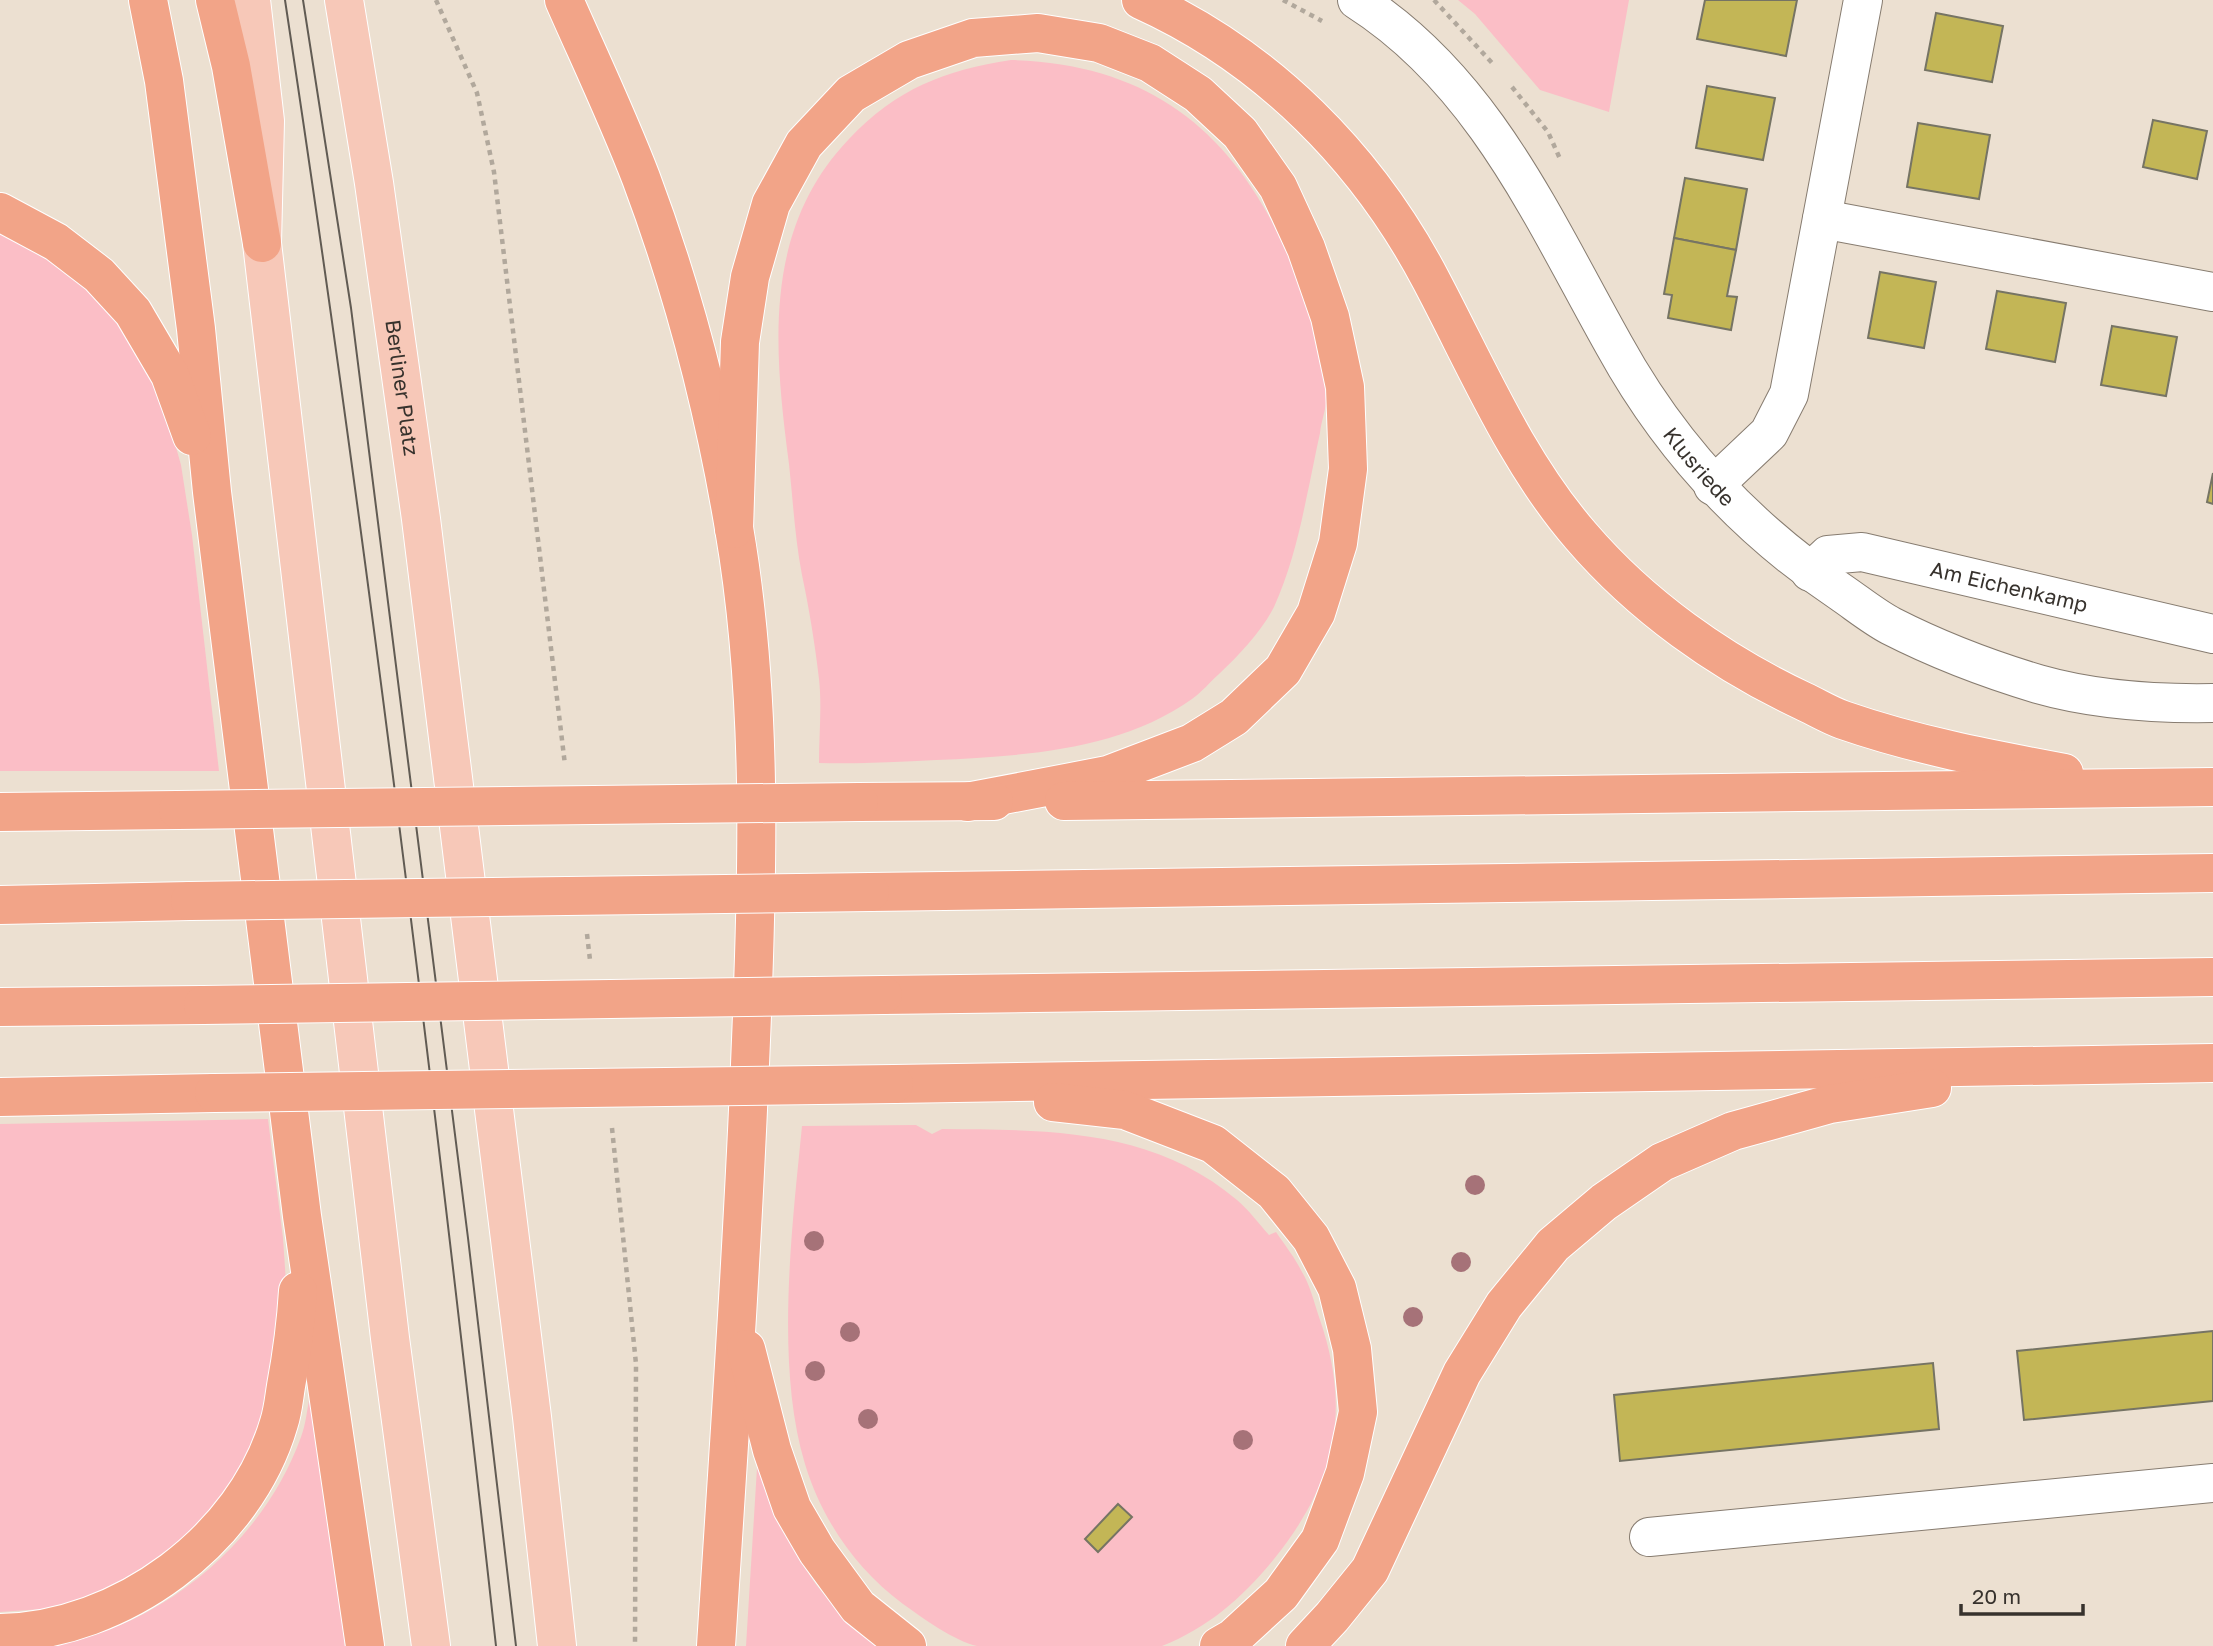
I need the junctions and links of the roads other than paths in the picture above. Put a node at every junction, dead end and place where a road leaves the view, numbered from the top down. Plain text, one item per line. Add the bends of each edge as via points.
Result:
1 (148, 0) edge
2 (215, 0) edge
3 (251, 0) edge
4 (344, 0) edge
5 (564, 0) edge
6 (1141, 0) edge
7 (1357, 0) edge
8 (1863, 0) edge
9 (0, 212) edge
10 (1822, 219) junction
11 (262, 243) junction
12 (2213, 292) edge
13 (1713, 486) junction
14 (212, 492) junction
15 (734, 529) junction
16 (1810, 572) junction
17 (2213, 634) edge
18 (2213, 703) edge
19 (2213, 787) edge
20 (2145, 788) junction
21 (967, 802) junction
22 (0, 812) edge
23 (2213, 873) edge
24 (0, 905) edge
25 (2213, 977) edge
26 (0, 1007) edge
27 (2213, 1064) edge
28 (894, 1084) junction
29 (0, 1097) edge
30 (302, 1216) junction
31 (737, 1313) junction
32 (2213, 1483) edge
33 (1649, 1537) dead end
34 (0, 1633) edge
35 (365, 1646) edge
36 (432, 1646) edge
37 (556, 1646) edge
38 (716, 1646) edge
39 (907, 1646) edge
40 (1219, 1646) edge
41 (1305, 1646) edge

1 - 14 highway via 164,80
2 - 11 highway
3 - 11 main road via 265,121
4 - 37 main road, Berliner Platz via 421,519
5 - 15 highway via 641,179 682,304
6 - 20 highway via 1230,51 1279,87 1333,137 1387,207 1430,277 1535,474 1581,536 1632,588 1691,636 1757,680 1841,719 1954,752
7 - 13 street, Klusriede via 1413,42 1471,103 1536,201 1615,348 1663,422
8 - 10 street
9 - 14 highway via 67,250 99,275 133,313 170,375
10 - 12 street
10 - 13 street via 1789,394 1769,433
11 - 36 main road via 390,1338
13 - 16 street, Klusriede
14 - 30 highway
15 - 21 highway via 740,342 750,277 771,204 804,144 851,94 909,60 972,38 1038,33 1099,43 1150,63 1198,94 1240,133 1278,187 1306,248 1331,317 1345,387 1348,469 1338,543 1316,613 1283,670 1234,717 1192,743 1108,775
15 - 31 highway via 748,641 757,775 756,918
16 - 17 street, Am Eichenkamp via 1828,555 1862,552
16 - 18 street, Klusriede via 1888,625 1957,656 2040,685 2106,697
19 - 20 highway
20 - 21 highway
21 - 22 highway, bridge
23 - 24 highway, bridge
25 - 26 highway, bridge
27 - 28 highway
27 - 41 highway via 1955,1084 1830,1104 1733,1130 1662,1162 1553,1245 1504,1305 1462,1373 1370,1570
28 - 29 highway, bridge
28 - 40 highway via 1125,1110 1213,1144 1273,1192 1311,1238 1337,1288 1352,1349 1358,1412 1345,1473 1320,1540 1289,1584
30 - 34 highway via 296,1330 279,1423 255,1479 223,1524 159,1581 101,1613 24,1633
30 - 35 highway
31 - 38 highway
31 - 39 highway via 772,1450 792,1508 858,1607
32 - 33 street

